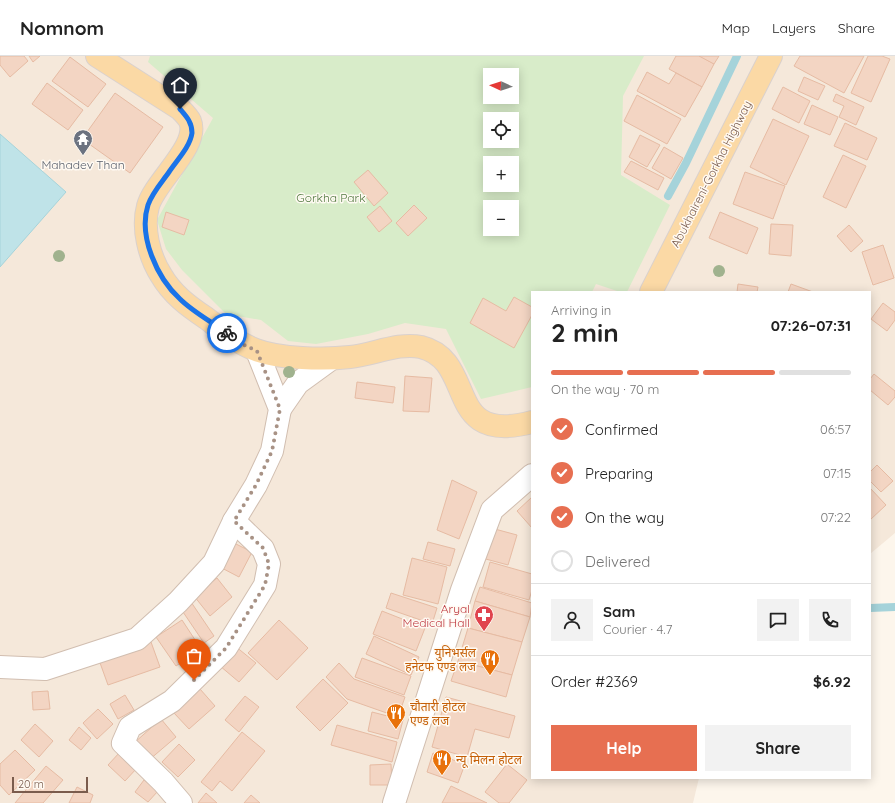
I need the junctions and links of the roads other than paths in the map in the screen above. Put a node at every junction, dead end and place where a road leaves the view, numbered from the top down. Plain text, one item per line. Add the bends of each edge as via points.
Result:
1 (97, 56) edge
2 (770, 56) edge
3 (652, 291) edge
4 (257, 351) junction
5 (331, 359) junction
6 (280, 409) junction
7 (531, 422) edge
8 (531, 476) edge
9 (234, 521) junction
10 (0, 667) edge
11 (181, 803) edge
12 (394, 803) edge

1 - 4 main road via 180,109 190,121 192,132 189,143 158,186 148,205 145,225 151,251 161,275 180,299 238,342
2 - 3 main road, Abukhaireni-Gorkha Highway
4 - 5 main road
4 - 6 street
5 - 6 street via 298,383
5 - 7 main road via 403,346 421,347 439,356 451,368 468,406 480,421 497,426 515,427
6 - 9 street via 272,451 256,485
8 - 12 street via 492,510 462,590
9 - 10 street via 214,563 178,602 136,639 45,669
9 - 11 street via 263,548 269,564 265,585 226,648 172,701 130,727 123,743

